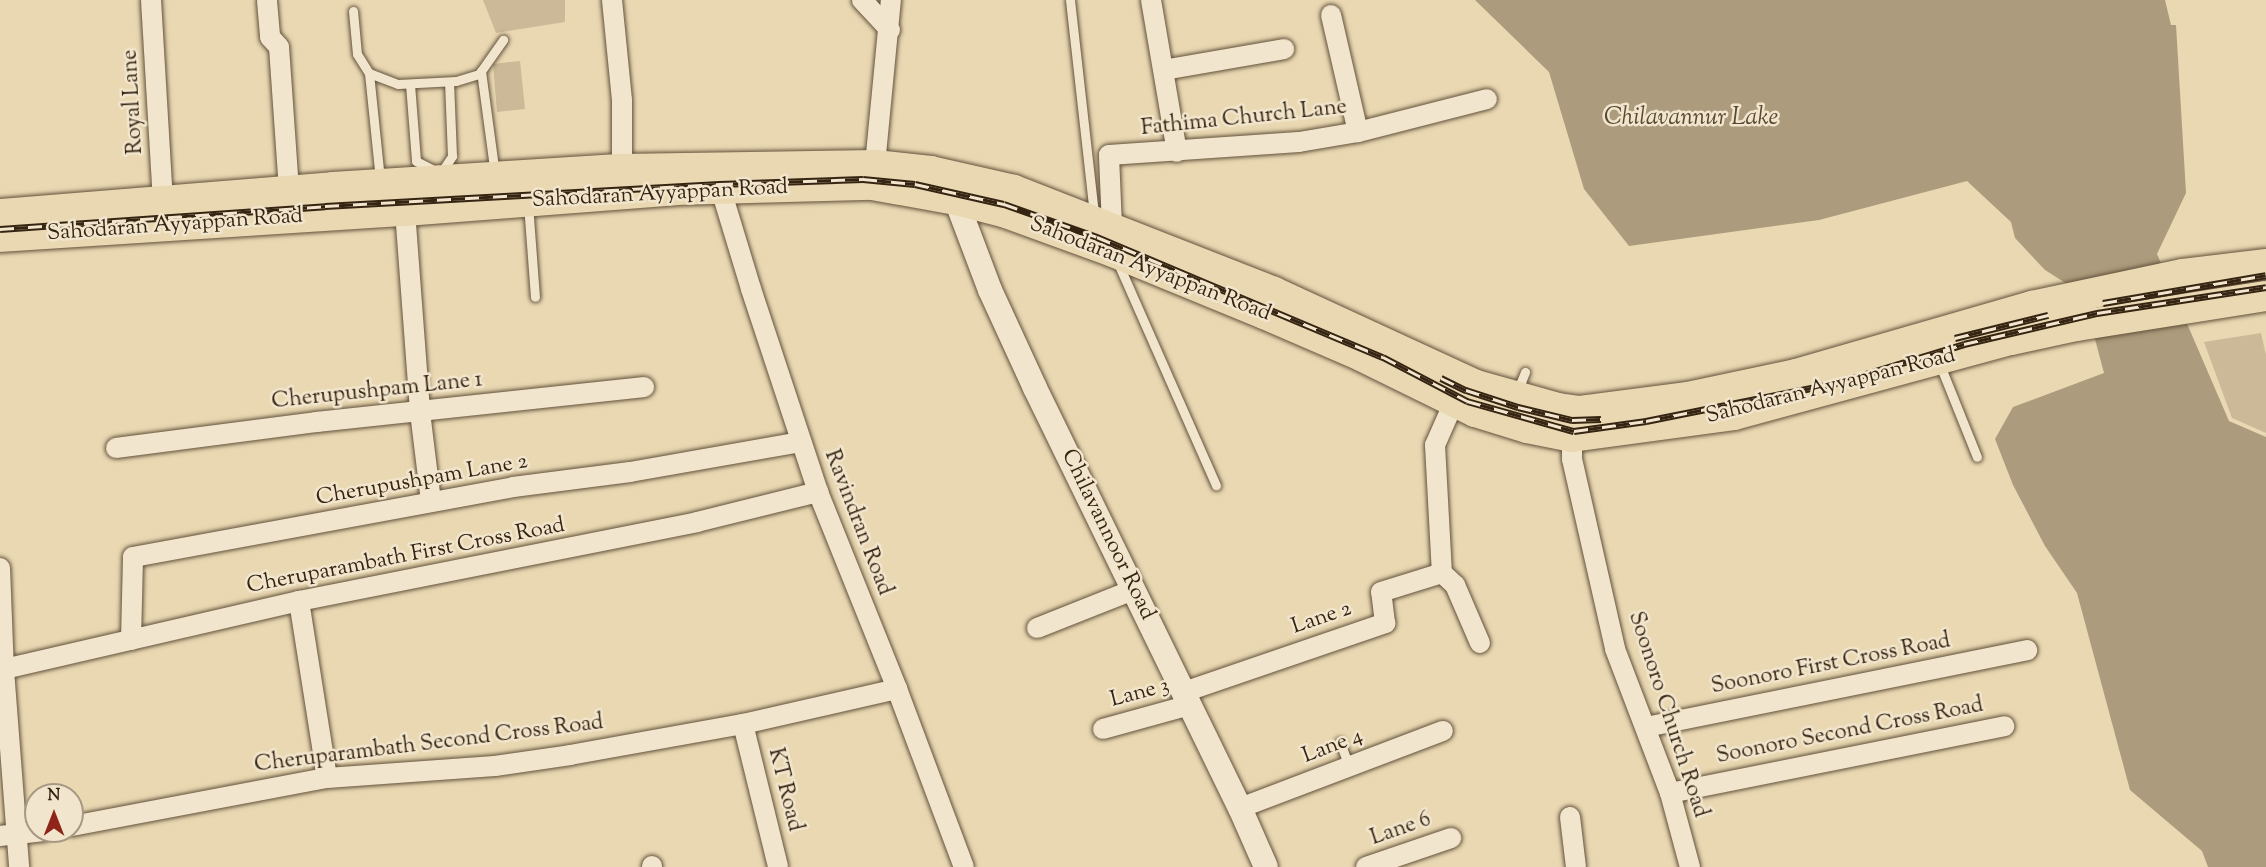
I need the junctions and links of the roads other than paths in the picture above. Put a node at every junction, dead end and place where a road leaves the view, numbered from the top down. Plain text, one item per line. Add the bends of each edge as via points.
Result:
1 (151, 0) edge
2 (612, 0) edge
3 (862, 0) edge
4 (891, 0) edge
5 (1070, 0) edge
6 (1151, 0) edge
7 (267, 1) edge
8 (353, 11) dead end
9 (1331, 15) dead end
10 (890, 30) junction
11 (503, 40) dead end
12 (1284, 49) dead end
13 (1164, 70) junction
14 (481, 71) junction
15 (369, 73) junction
16 (449, 82) junction
17 (410, 84) junction
18 (1487, 99) dead end
19 (1358, 132) junction
20 (1177, 152) junction
21 (622, 169) junction
22 (874, 175) junction
23 (441, 177) junction
24 (495, 177) junction
25 (381, 184) junction
26 (721, 190) junction
27 (289, 191) junction
28 (956, 200) junction
29 (528, 202) junction
30 (405, 211) junction
31 (0, 214) edge
32 (163, 214) junction
33 (1107, 234) junction
34 (0, 237) edge
35 (2266, 264) edge
36 (2266, 296) edge
37 (535, 297) dead end
38 (1938, 361) junction
39 (644, 387) dead end
40 (1454, 402) junction
41 (420, 412) junction
42 (1572, 437) junction
43 (801, 442) junction
44 (116, 448) dead end
45 (1977, 457) dead end
46 (1216, 485) dead end
47 (818, 492) junction
48 (431, 501) junction
49 (0, 568) edge
50 (1442, 573) junction
51 (1133, 590) junction
52 (299, 601) junction
53 (1037, 628) dead end
54 (131, 640) junction
55 (1480, 643) dead end
56 (2026, 650) dead end
57 (2, 670) edge
58 (897, 689) junction
59 (1187, 698) junction
60 (743, 724) junction
61 (2004, 726) dead end
62 (1646, 727) junction
63 (1103, 729) dead end
64 (1443, 731) dead end
65 (1340, 742) dead end
66 (1349, 767) junction
67 (327, 778) junction
68 (1670, 793) junction
69 (1240, 807) junction
70 (1570, 818) dead end
71 (84, 823) edge
72 (24, 834) edge
73 (8, 836) edge
74 (1451, 838) dead end
75 (18, 867) edge
76 (778, 867) edge
77 (964, 867) edge
78 (1266, 867) edge
79 (1366, 867) edge
80 (1576, 867) edge
81 (1690, 867) edge

1 - 32 street, Royal Lane
2 - 21 street via 622,100
3 - 10 street
4 - 10 street
5 - 33 lane
6 - 13 street
7 - 27 street via 270,37 279,47
8 - 15 lane via 357,54
9 - 19 street
10 - 22 street
11 - 14 lane
12 - 13 street
13 - 20 street
14 - 16 lane
14 - 24 lane
15 - 17 lane via 398,84
15 - 25 lane
16 - 17 lane
16 - 23 lane via 452,156
17 - 23 lane via 416,161
18 - 19 street, Fathima Church Lane
19 - 20 street, Fathima Church Lane via 1299,142
20 - 33 street, Fathima Church Lane via 1109,155
21 - 22 main road, Sahodaran Ayyappan Road
21 - 24 main road, Sahodaran Ayyappan Road
22 - 26 main road, Sahodaran Ayyappan Road
22 - 28 main road, Sahodaran Ayyappan Road
22 - 33 main road, Sahodaran Ayyappan Road via 931,171 1014,190
23 - 24 main road, Sahodaran Ayyappan Road
23 - 25 main road, Sahodaran Ayyappan Road
25 - 27 main road, Sahodaran Ayyappan Road
26 - 29 main road, Sahodaran Ayyappan Road
26 - 43 street, Ravindran Road
27 - 32 main road, Sahodaran Ayyappan Road
28 - 33 main road, Sahodaran Ayyappan Road
28 - 51 street, Chilavannoor Road via 990,290
29 - 30 main road, Sahodaran Ayyappan Road
29 - 37 lane
30 - 32 main road, Sahodaran Ayyappan Road
30 - 41 street
31 - 32 main road, Sahodaran Ayyappan Road
32 - 34 main road, Sahodaran Ayyappan Road
33 - 35 main road, Sahodaran Ayyappan Road via 1274,291 1476,385 1524,385 1580,411 1688,397 1796,374 2083,294 2183,274
33 - 40 main road, Sahodaran Ayyappan Road
33 - 46 lane
36 - 38 main road, Sahodaran Ayyappan Road via 2076,326
38 - 42 main road, Sahodaran Ayyappan Road via 1734,415
38 - 45 lane
39 - 41 street, Cherupushpam Lane 1
40 - 42 main road, Sahodaran Ayyappan Road via 1527,428
40 - 50 street via 1435,445
41 - 44 street, Cherupushpam Lane 1
41 - 48 street
42 - 62 street, Soonoro Church Road via 1572,459 1615,648
43 - 47 street, Ravindran Road
43 - 48 street, Cherupushpam Lane 2
47 - 52 street, Cheruparambath First Cross Road via 697,522
47 - 58 street, Ravindran Road
48 - 54 street, Cherupushpam Lane 2 via 133,557
49 - 57 street
50 - 55 street via 1455,585
50 - 59 street, Lane 2 via 1381,592 1385,623
51 - 53 street
51 - 59 street, Chilavannoor Road
52 - 54 street, Cheruparambath First Cross Road
52 - 67 street
54 - 57 street, Cheruparambath First Cross Road
56 - 62 street, Soonoro First Cross Road
57 - 73 street
58 - 60 street, Cheruparambath Second Cross Road
58 - 77 street, Ravindran Road
59 - 63 street, Lane 3
59 - 69 street, Chilavannoor Road
60 - 67 street, Cheruparambath Second Cross Road via 495,766
60 - 76 street, KT Road
61 - 68 street, Soonoro Second Cross Road
62 - 68 street, Soonoro Church Road
64 - 66 street, Lane 4
65 - 66 lane
66 - 69 street, Lane 4
67 - 71 street, Cheruparambath Second Cross Road
68 - 81 street, Soonoro Church Road
69 - 78 street, Chilavannoor Road
70 - 80 street
72 - 73 street
73 - 75 street
74 - 79 street, Lane 6

